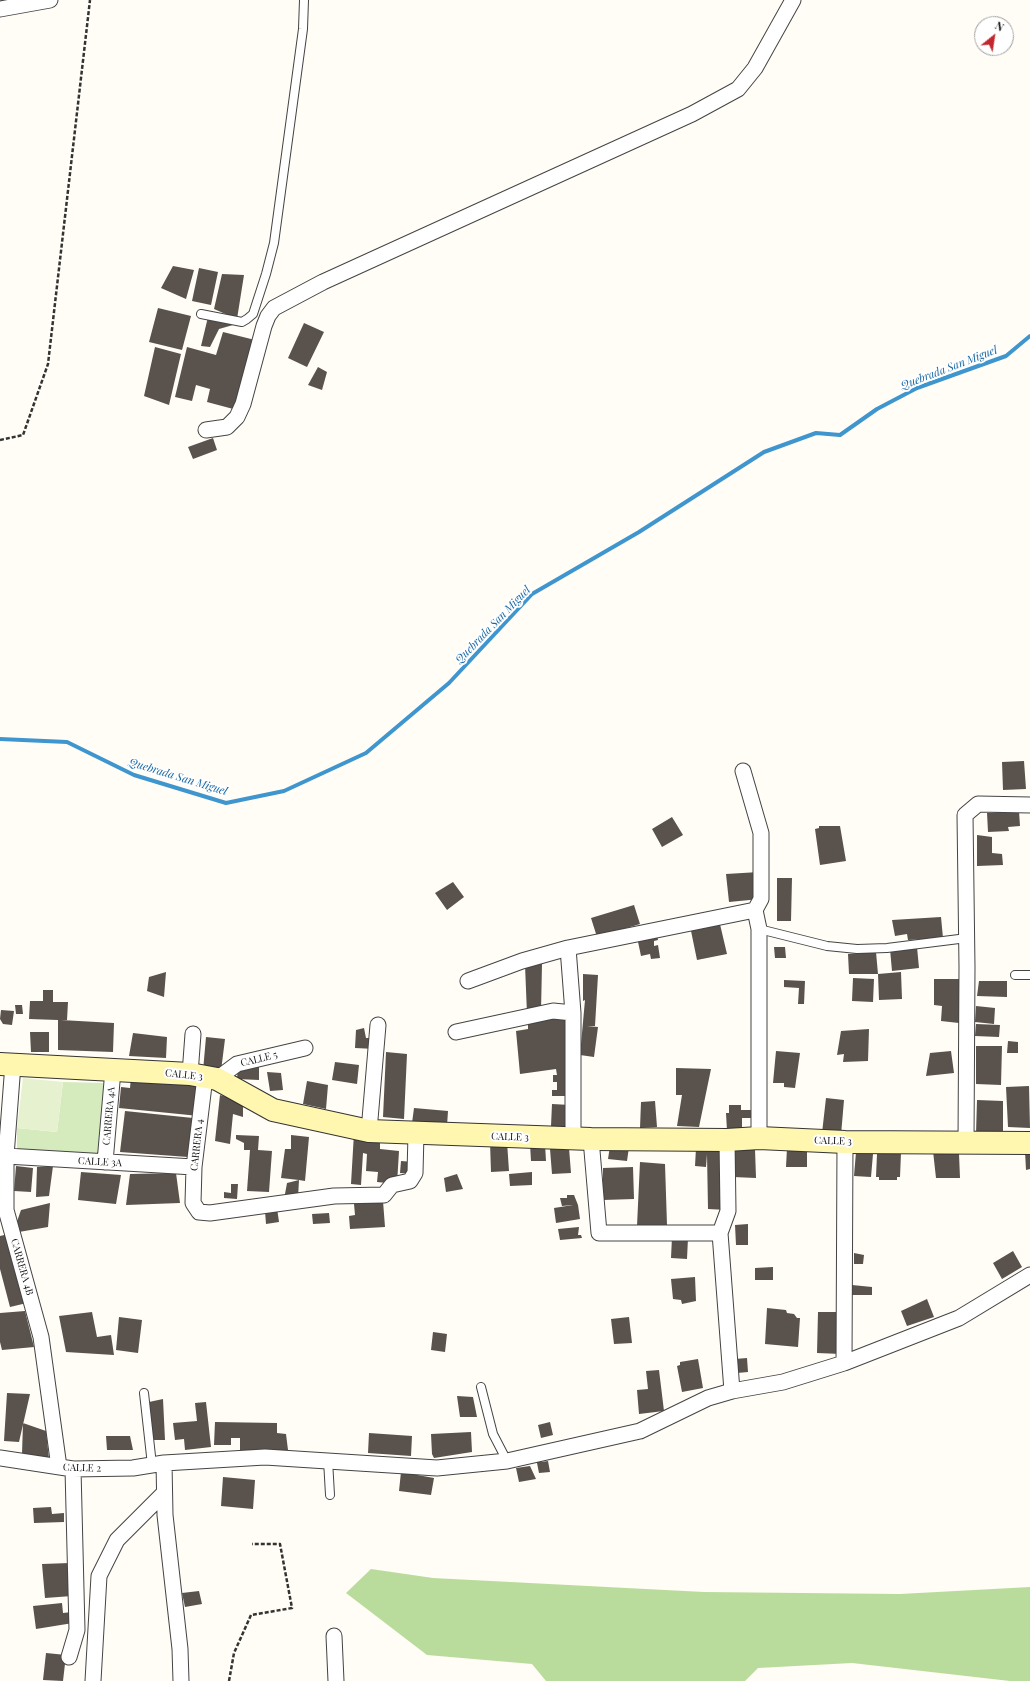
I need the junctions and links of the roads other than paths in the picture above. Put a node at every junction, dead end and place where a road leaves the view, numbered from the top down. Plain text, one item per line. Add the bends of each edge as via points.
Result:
1 (304, 0) edge
2 (793, 0) edge
3 (43, 1) edge
4 (0, 9) edge
5 (201, 314) dead end
6 (206, 430) dead end
7 (743, 771) dead end
8 (1030, 805) edge
9 (755, 910) junction
10 (759, 929) junction
11 (967, 938) junction
12 (568, 948) junction
13 (1015, 975) dead end
14 (1030, 975) edge
15 (468, 981) dead end
16 (573, 1013) junction
17 (378, 1025) dead end
18 (456, 1032) dead end
19 (193, 1034) dead end
20 (305, 1048) dead end
21 (6, 1064) edge
22 (113, 1070) junction
23 (204, 1077) junction
24 (369, 1131) junction
25 (416, 1134) junction
26 (759, 1138) junction
27 (582, 1139) junction
28 (727, 1140) junction
29 (844, 1142) junction
30 (966, 1142) junction
31 (1030, 1143) edge
32 (6, 1156) junction
33 (105, 1162) junction
34 (194, 1167) junction
35 (3, 1211) edge
36 (720, 1233) junction
37 (1030, 1275) edge
38 (844, 1363) junction
39 (481, 1387) dead end
40 (732, 1391) junction
41 (144, 1393) dead end
42 (0, 1458) edge
43 (328, 1460) junction
44 (507, 1461) junction
45 (158, 1464) junction
46 (66, 1468) junction
47 (164, 1493) junction
48 (330, 1495) dead end
49 (334, 1636) dead end
50 (69, 1657) dead end
51 (93, 1681) edge
52 (182, 1681) edge
53 (336, 1681) edge

1 - 5 lane via 303,29 274,243 266,274 252,314 247,319 242,322
2 - 6 street via 755,68 738,89 692,114 323,282 274,308 264,326 243,404 237,417 227,427
3 - 4 street
7 - 9 street via 761,832 761,899
8 - 11 street via 978,804 965,815
9 - 10 street
9 - 12 street
10 - 11 lane via 827,946 857,949
10 - 26 street
11 - 30 street
12 - 15 street via 522,960
12 - 16 street
13 - 14 lane
16 - 18 street via 553,1011
16 - 27 street
17 - 24 street
19 - 23 street
20 - 23 street, CALLE 5 via 236,1064
21 - 22 street, CALLE 3
21 - 32 street, CARRERA 4B
22 - 23 street, CALLE 3
22 - 33 street, CARRERA 4A
23 - 24 street, CALLE 3 via 273,1110
23 - 34 street, CARRERA 4
24 - 25 street, CALLE 3
25 - 27 street, CALLE 3
25 - 34 street, CARRERA 4 via 415,1172 410,1181 392,1185 384,1195 334,1196 210,1213 199,1212 193,1203
26 - 28 street, CALLE 3
26 - 29 street, CALLE 3
27 - 28 street, CALLE 3
27 - 36 street via 599,1233
28 - 36 street via 728,1211
29 - 30 street, CALLE 3
29 - 38 street
30 - 31 street, CALLE 3
32 - 33 street, CALLE 3A
32 - 35 street, CARRERA 4B
33 - 34 street, CALLE 3A
35 - 46 street, CARRERA 4B via 41,1337
36 - 40 street
37 - 38 street, CALLE 2 via 959,1318
38 - 40 street, CALLE 2 via 783,1382
39 - 44 lane via 493,1434
40 - 44 street, CALLE 2 via 708,1398 640,1431
41 - 45 lane
42 - 46 street, CALLE 2
43 - 44 street, CALLE 2 via 438,1468
43 - 45 street, CALLE 2 via 265,1457
43 - 48 lane
45 - 46 street, CALLE 2 via 133,1468
45 - 47 street
46 - 50 street, CARRERA 4B via 77,1630
47 - 51 street via 117,1540 99,1576
47 - 52 street via 164,1515
49 - 53 street

